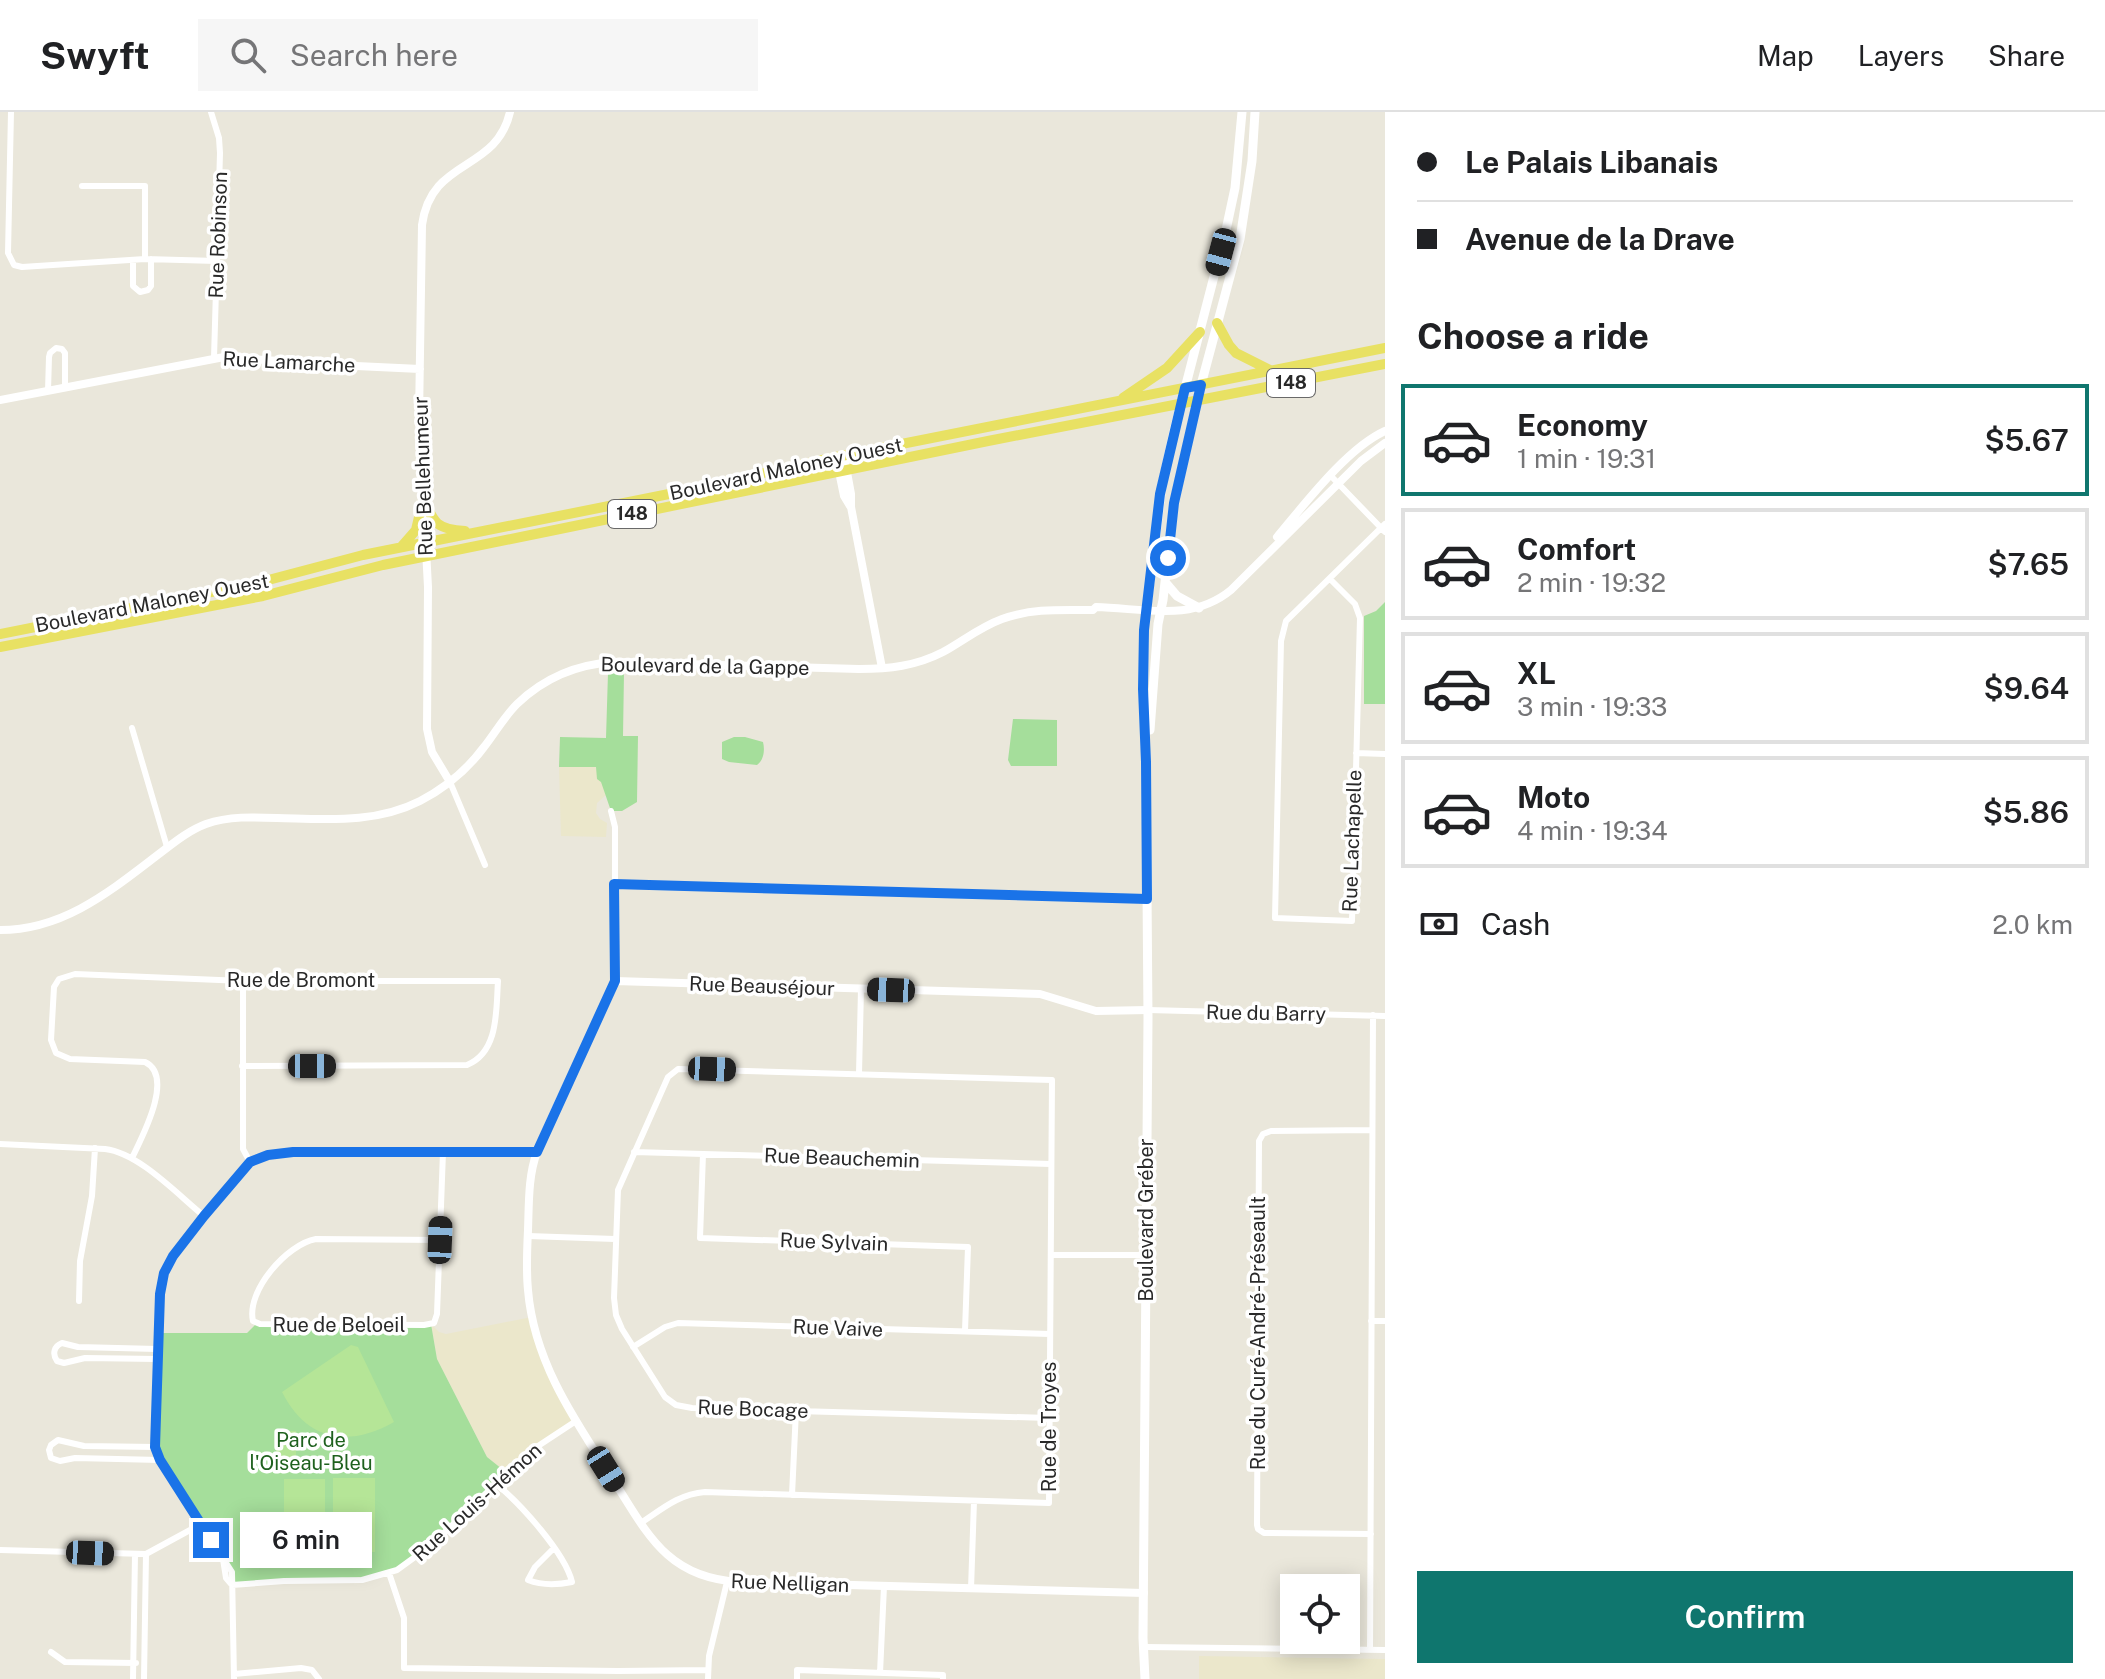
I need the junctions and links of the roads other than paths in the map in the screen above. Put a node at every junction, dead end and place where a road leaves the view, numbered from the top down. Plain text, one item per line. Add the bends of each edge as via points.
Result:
1 (11, 112) edge
2 (211, 112) edge
3 (510, 112) edge
4 (1256, 112) edge
5 (1242, 113) edge
6 (82, 186) dead end
7 (148, 259) junction
8 (133, 260) junction
9 (217, 261) junction
10 (1217, 323) junction
11 (1200, 332) junction
12 (1385, 348) edge
13 (214, 358) junction
14 (1385, 364) edge
15 (420, 369) junction
16 (1272, 371) junction
17 (1201, 385) junction
18 (65, 387) junction
19 (1185, 388) junction
20 (48, 391) junction
21 (0, 400) edge
22 (1119, 401) junction
23 (1197, 401) junction
24 (1181, 404) junction
25 (1385, 431) edge
26 (1385, 443) edge
27 (840, 456) junction
28 (843, 472) junction
29 (1335, 479) junction
30 (423, 498) junction
31 (1384, 528) edge
32 (479, 532) junction
33 (426, 542) junction
34 (400, 547) junction
35 (426, 556) junction
36 (1330, 579) junction
37 (1165, 582) junction
38 (177, 598) junction
39 (1199, 608) junction
40 (1146, 610) junction
41 (1160, 611) junction
42 (179, 612) junction
43 (2, 632) edge
44 (0, 647) edge
45 (882, 668) junction
46 (132, 728) dead end
47 (1356, 753) junction
48 (1385, 754) edge
49 (1146, 762) junction
50 (450, 782) junction
51 (611, 811) dead end
52 (167, 847) junction
53 (485, 865) dead end
54 (614, 884) junction
55 (1147, 899) junction
56 (0, 930) edge
57 (243, 981) junction
58 (615, 981) junction
59 (861, 989) junction
60 (1148, 1010) junction
61 (1373, 1015) junction
62 (1385, 1016) edge
63 (242, 1066) junction
64 (859, 1074) junction
65 (1052, 1080) joint
66 (1372, 1130) junction
67 (0, 1144) edge
68 (95, 1148) junction
69 (443, 1152) junction
70 (537, 1152) junction
71 (634, 1152) junction
72 (703, 1154) junction
73 (132, 1158) junction
74 (250, 1162) junction
75 (1051, 1164) junction
76 (204, 1216) junction
77 (528, 1236) junction
78 (615, 1239) junction
79 (440, 1240) junction
80 (1051, 1255) junction
81 (1146, 1255) junction
82 (79, 1301) dead end
83 (1371, 1321) junction
84 (1385, 1321) edge
85 (965, 1331) junction
86 (1050, 1334) junction
87 (633, 1347) junction
88 (157, 1349) junction
89 (157, 1359) junction
90 (796, 1410) junction
91 (1049, 1418) junction
92 (576, 1421) junction
93 (155, 1447) junction
94 (160, 1460) junction
95 (496, 1484) junction
96 (792, 1495) junction
97 (974, 1501) junction
98 (641, 1523) junction
99 (201, 1524) junction
100 (1371, 1534) junction
101 (554, 1548) junction
102 (0, 1550) edge
103 (135, 1554) junction
104 (146, 1554) junction
105 (389, 1573) junction
106 (727, 1582) junction
107 (232, 1585) junction
108 (884, 1586) junction
109 (971, 1589) junction
110 (1144, 1593) junction
111 (1145, 1647) junction
112 (1370, 1650) junction
113 (1385, 1650) edge
114 (51, 1652) dead end
115 (134, 1663) junction
116 (144, 1663) junction
117 (708, 1670) junction
118 (880, 1673) junction
119 (618, 1675) edge
120 (234, 1676) edge
121 (133, 1679) edge
122 (144, 1679) edge
123 (319, 1679) edge
124 (708, 1679) edge
125 (797, 1679) edge
126 (943, 1679) edge
127 (1145, 1679) edge

1 - 8 street via 11,262 22,267
2 - 9 street, Rue Robinson via 220,145
3 - 15 street, Rue Bellehumeur via 493,147 447,176 426,206
4 - 10 main road, Boulevard Gréber via 1240,239
5 - 11 main road, Boulevard Gréber via 1235,188
6 - 7 street via 145,186
7 - 8 street
7 - 8 street via 151,286 140,292 133,286
7 - 9 street
9 - 13 street, Rue Robinson
10 - 16 main road via 1236,353
10 - 17 main road, Boulevard Gréber
11 - 19 main road, Boulevard Gréber
11 - 22 main road via 1167,368
12 - 16 main road, Boulevard Maloney Ouest / 148
13 - 15 street, Rue Lamarche
13 - 18 street, Rue Lamarche
14 - 23 main road, Boulevard Maloney Ouest / 148
15 - 30 street, Rue Bellehumeur
16 - 17 main road, Boulevard Maloney Ouest / 148
17 - 19 main road, Boulevard Maloney Ouest / 148
17 - 23 main road, Boulevard Gréber
18 - 20 street, Rue Lamarche
18 - 20 street via 65,353 56,348 49,357
19 - 22 main road, Boulevard Maloney Ouest / 148
19 - 24 main road, Boulevard Gréber
20 - 21 street, Rue Lamarche
22 - 27 main road, Boulevard Maloney Ouest / 148
23 - 24 main road, Boulevard Maloney Ouest / 148
23 - 37 main road, Boulevard Gréber via 1174,503
24 - 28 main road, Boulevard Maloney Ouest / 148
24 - 40 main road, Boulevard Gréber via 1160,494
25 - 29 street, Boulevard de la Gappe via 1358,449
26 - 29 street, Boulevard de la Gappe
27 - 28 street
27 - 32 main road, Boulevard Maloney Ouest / 148
28 - 35 main road, Boulevard Maloney Ouest / 148
28 - 45 street
29 - 31 street
29 - 39 street, Boulevard de la Gappe via 1235,586
30 - 32 main road via 440,527
30 - 33 street, Rue Bellehumeur
30 - 34 main road via 416,530
31 - 36 street, Rue Lachapelle
32 - 33 main road, Boulevard Maloney Ouest / 148
33 - 34 main road, Boulevard Maloney Ouest / 148
33 - 35 street, Rue Bellehumeur
34 - 38 main road, Boulevard Maloney Ouest / 148
35 - 42 main road, Boulevard Maloney Ouest / 148
35 - 50 street, Rue Bellehumeur via 428,741
36 - 47 street, Rue Lachapelle via 1359,613
36 - 47 street, Rue Lachapelle via 1286,621 1281,634 1275,918 1352,921
37 - 39 main road
37 - 41 main road, Boulevard Gréber
38 - 42 main road
38 - 43 main road, Boulevard Maloney Ouest / 148
39 - 41 street, Boulevard de la Gappe
40 - 41 street, Boulevard de la Gappe
40 - 45 street, Boulevard de la Gappe via 1027,612 991,623 930,658
40 - 49 main road, Boulevard Gréber
41 - 49 main road, Boulevard Gréber
42 - 44 main road, Boulevard Maloney Ouest / 148
45 - 50 street, Boulevard de la Gappe via 615,662 584,666 554,677 526,696
46 - 52 street
47 - 48 street
49 - 55 main road, Boulevard Gréber
50 - 52 street, Boulevard de la Gappe via 406,808 382,815 344,820 223,819
50 - 53 street, Rue Bellehumeur
51 - 54 street, Rue Nelligan
52 - 56 street, Boulevard de la Gappe via 71,914 43,925
54 - 55 street
54 - 58 street, Rue Nelligan
55 - 60 main road, Boulevard Gréber
57 - 63 street
57 - 63 street, Rue de Bromont via 498,981 487,1046 467,1065
57 - 73 street, Rue de Bromont via 75,974 56,982 51,1040 56,1053 70,1059 145,1062 154,1069 153,1108
58 - 59 street, Rue Beauséjour
58 - 70 street, Rue Nelligan
59 - 60 street, Rue Beauséjour via 1040,994 1096,1011
59 - 64 street
60 - 61 street, Rue du Barry
60 - 81 main road, Boulevard Gréber
61 - 62 street, Rue du Barry
61 - 66 street
63 - 74 street via 243,1149
64 - 65 street, Rue Bocage
64 - 71 street, Rue Bocage via 678,1069 668,1077
65 - 75 street, Rue de Troyes
66 - 83 street
66 - 100 street, Rue du Curé-André-Préseault via 1267,1131 1261,1137 1257,1517 1264,1533
67 - 68 street
68 - 73 street
68 - 82 street
69 - 70 street
69 - 74 street via 282,1153
69 - 79 street, Rue de Beloeil
70 - 77 street, Rue Nelligan
71 - 72 street, Rue Beauchemin
71 - 78 street, Rue Bocage via 618,1190
72 - 75 street, Rue Beauchemin
72 - 85 street, Rue Sylvain via 700,1238 968,1247
73 - 76 street
74 - 76 street
75 - 80 street, Rue de Troyes
76 - 88 street via 164,1273
77 - 78 street
77 - 92 street, Rue Nelligan via 533,1322 553,1382
78 - 87 street, Rue Bocage via 616,1315
79 - 79 street, Rue de Beloeil via 434,1323 253,1321 261,1287 284,1256 303,1243
80 - 81 street
80 - 86 street, Rue de Troyes
81 - 110 main road, Boulevard Gréber
83 - 84 street
83 - 100 street
85 - 86 street, Rue Vaive
85 - 87 street, Rue Vaive via 678,1323
86 - 91 street, Rue de Troyes
87 - 90 street, Rue Bocage via 665,1397 676,1405
88 - 89 street
88 - 89 street via 62,1343 54,1353 64,1363 85,1358
89 - 93 street
90 - 91 street, Rue Bocage
90 - 96 street
91 - 97 street, Rue de Troyes via 1049,1503
92 - 95 street, Rue Louis-Hémon via 532,1450
92 - 98 street, Rue Nelligan
93 - 94 street
93 - 94 street via 84,1446 58,1440 49,1455 60,1461
94 - 99 street
95 - 101 street
95 - 105 street, Rue Louis-Hémon via 430,1546
96 - 97 street, Rue de Troyes
96 - 98 street, Rue de Troyes via 695,1493 674,1500
97 - 109 street
98 - 106 street, Rue Nelligan via 676,1563
99 - 104 street
99 - 107 street via 232,1572
100 - 112 street
101 - 101 street via 572,1582 528,1580 535,1567
102 - 103 street
103 - 104 street
103 - 115 street
104 - 116 street
105 - 107 street, Rue Louis-Hémon via 353,1580
105 - 119 street via 404,1618 404,1668
106 - 108 street, Rue Nelligan
106 - 117 street
107 - 120 street
108 - 109 street, Rue Nelligan
108 - 118 street
109 - 110 street, Rue Nelligan
110 - 111 main road, Boulevard Gréber
111 - 112 street
111 - 127 main road, Boulevard Gréber
112 - 113 street
114 - 115 street via 65,1662
115 - 116 street
115 - 121 street
116 - 122 street
117 - 119 street
117 - 124 street
118 - 125 street via 797,1670
118 - 126 street
120 - 123 street via 301,1668 312,1670

